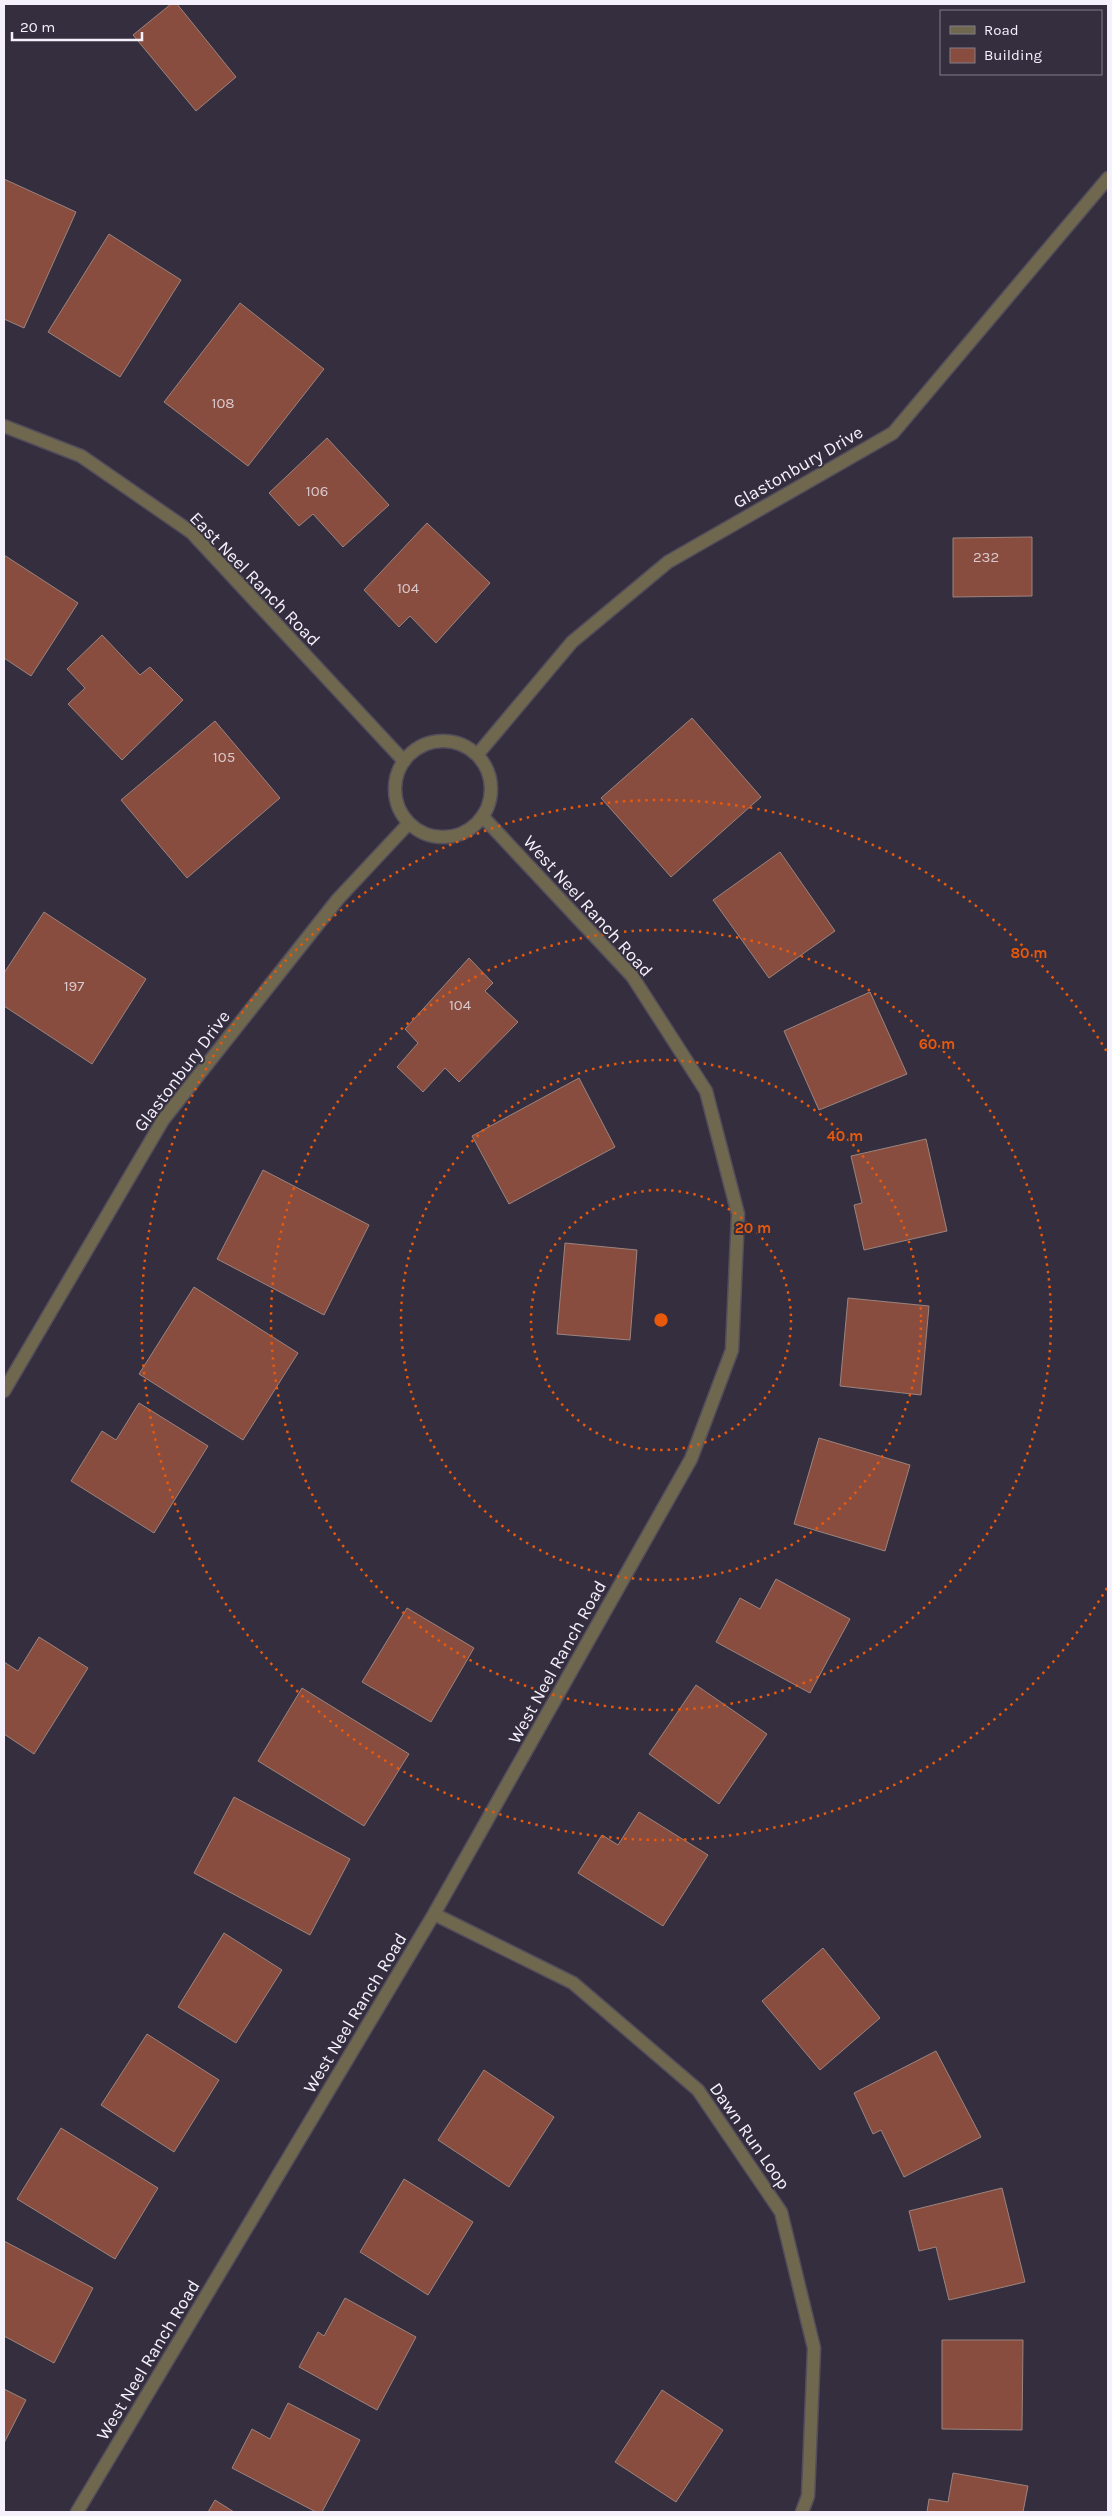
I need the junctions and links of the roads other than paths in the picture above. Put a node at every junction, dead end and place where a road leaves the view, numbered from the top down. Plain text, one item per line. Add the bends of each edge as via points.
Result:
1 (1108, 178) edge
2 (4, 426) edge
3 (477, 755) junction
4 (404, 762) junction
5 (483, 817) junction
6 (409, 823) junction
7 (4, 1390) edge
8 (434, 1914) junction
9 (77, 2512) edge
10 (802, 2512) edge

1 - 3 street, Glastonbury Drive via 893,433 668,562 572,642
2 - 4 street, East Neel Ranch Road via 81,456 191,532
3 - 4 street via 464,746 447,741 431,743 416,750
3 - 5 street via 487,769 491,785 490,802
4 - 6 street via 397,777 396,793 400,810
5 - 6 street via 471,829 456,836 439,837 423,833
5 - 8 street, West Neel Ranch Road via 632,976 706,1092 738,1214 732,1350 691,1459
6 - 7 street, Glastonbury Drive via 338,899 163,1120
8 - 9 street, West Neel Ranch Road
8 - 10 street, Dawn Run Loop via 573,1983 683,2077 698,2090 781,2212 814,2348 808,2496

